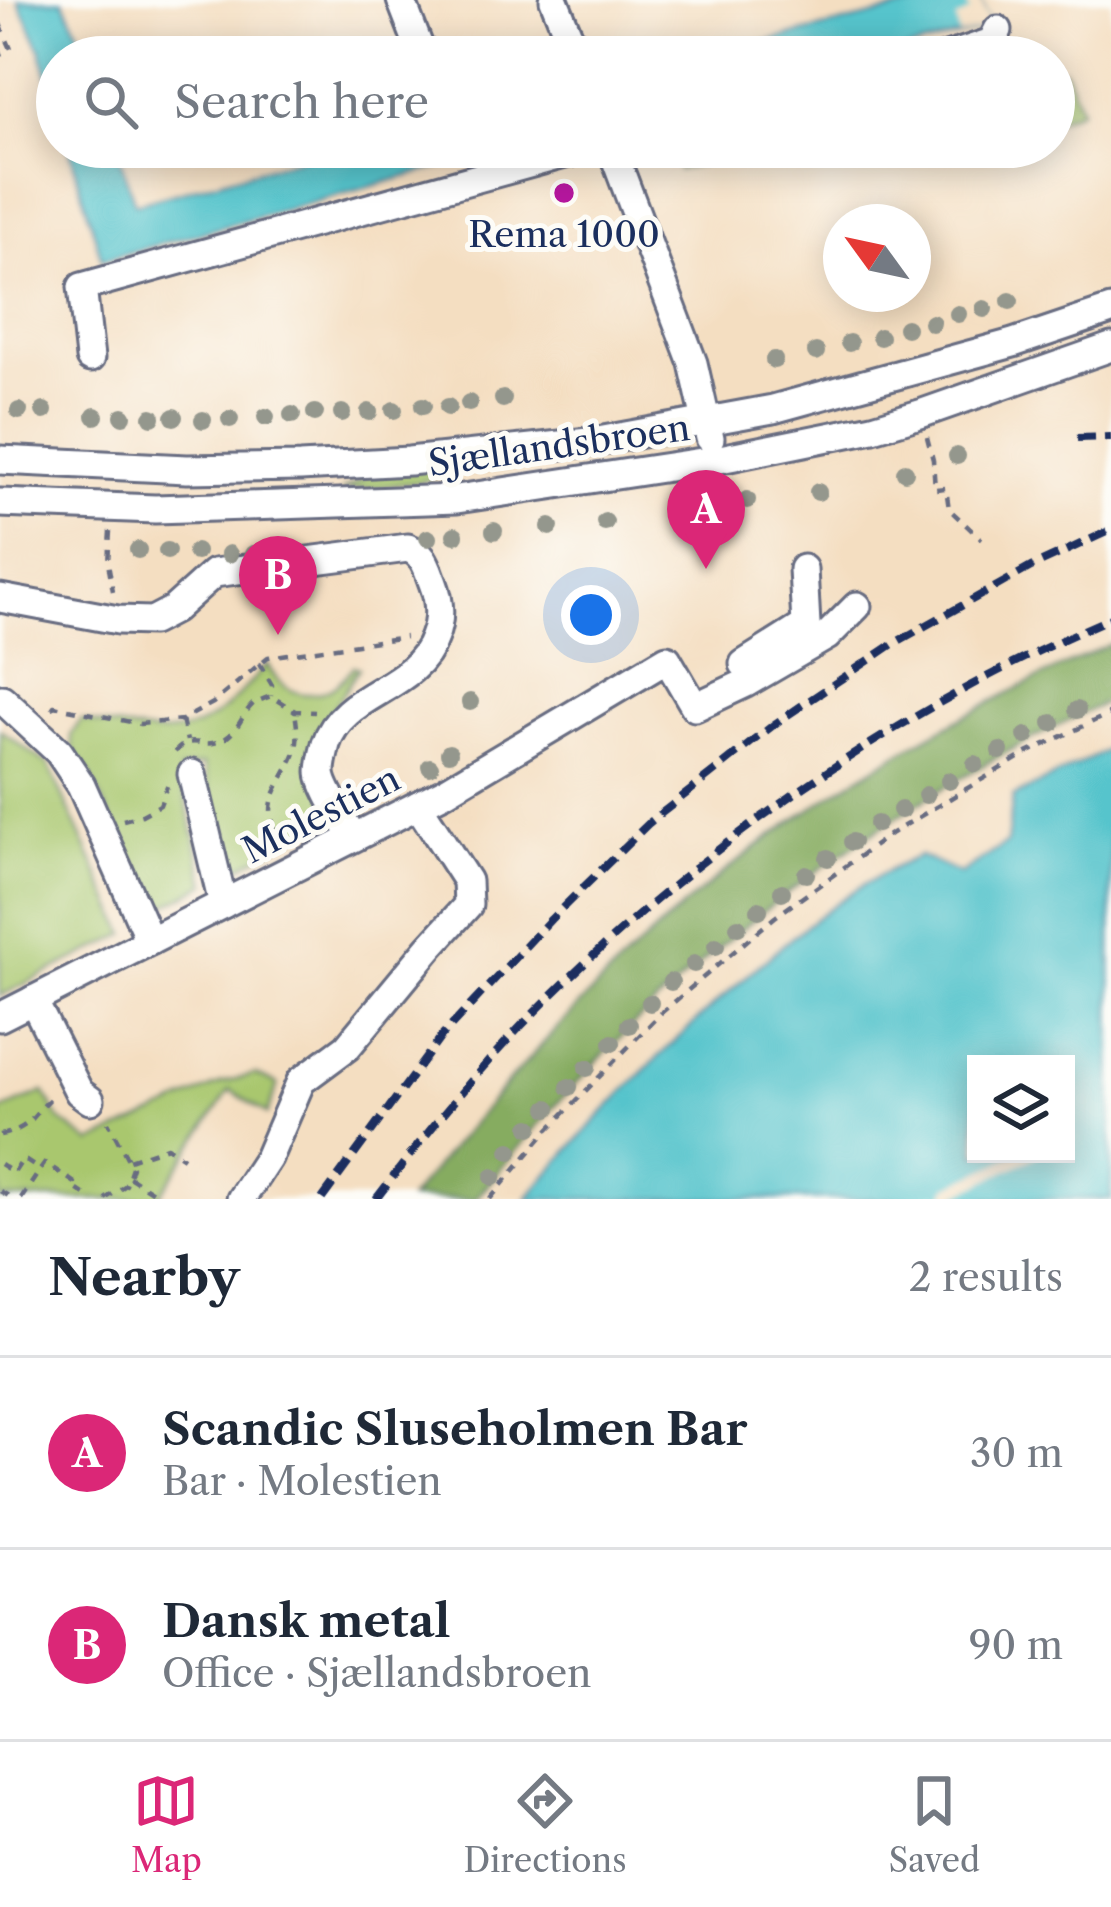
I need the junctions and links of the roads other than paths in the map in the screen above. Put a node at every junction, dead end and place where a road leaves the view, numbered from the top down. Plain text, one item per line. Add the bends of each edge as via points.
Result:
1 (401, 0) edge
2 (554, 0) edge
3 (998, 30) dead end
4 (415, 36) edge
5 (569, 36) edge
6 (995, 36) edge
7 (514, 168) edge
8 (619, 168) edge
9 (1111, 292) edge
10 (1111, 310) edge
11 (1013, 343) junction
12 (1111, 347) edge
13 (90, 358) dead end
14 (707, 423) junction
15 (0, 460) edge
16 (716, 460) junction
17 (0, 503) edge
18 (803, 569) dead end
19 (0, 598) edge
20 (857, 606) dead end
21 (690, 698) junction
22 (2, 699) edge
23 (178, 768) road end
24 (418, 805) junction
25 (353, 838) junction
26 (223, 904) junction
27 (150, 941) junction
28 (33, 1000) junction
29 (0, 1016) edge
30 (90, 1100) dead end
31 (241, 1199) edge

1 - 4 street
2 - 5 street
3 - 6 street
7 - 13 street via 82,287
8 - 14 street via 693,363
9 - 11 street
10 - 11 street, Sjællandsbroen
11 - 14 street, Sjællandsbroen
12 - 16 street, Sjællandsbroen via 920,414
14 - 15 street, Sjællandsbroen via 514,451 300,467
14 - 16 street
16 - 17 street, Sjællandsbroen via 457,499
18 - 21 street via 806,625
19 - 25 street via 152,621 214,573 408,548 422,556 438,597 430,651 412,672 342,715 327,741 320,775
20 - 21 street via 827,636 746,683 695,707
21 - 24 street, Molestien via 667,659
22 - 27 street via 81,784
23 - 26 street
24 - 25 street, Molestien
24 - 31 street via 467,881 468,905 347,1047 302,1081
25 - 26 street, Molestien
26 - 27 street, Molestien
27 - 28 street, Molestien
28 - 29 street, Molestien
28 - 30 street

